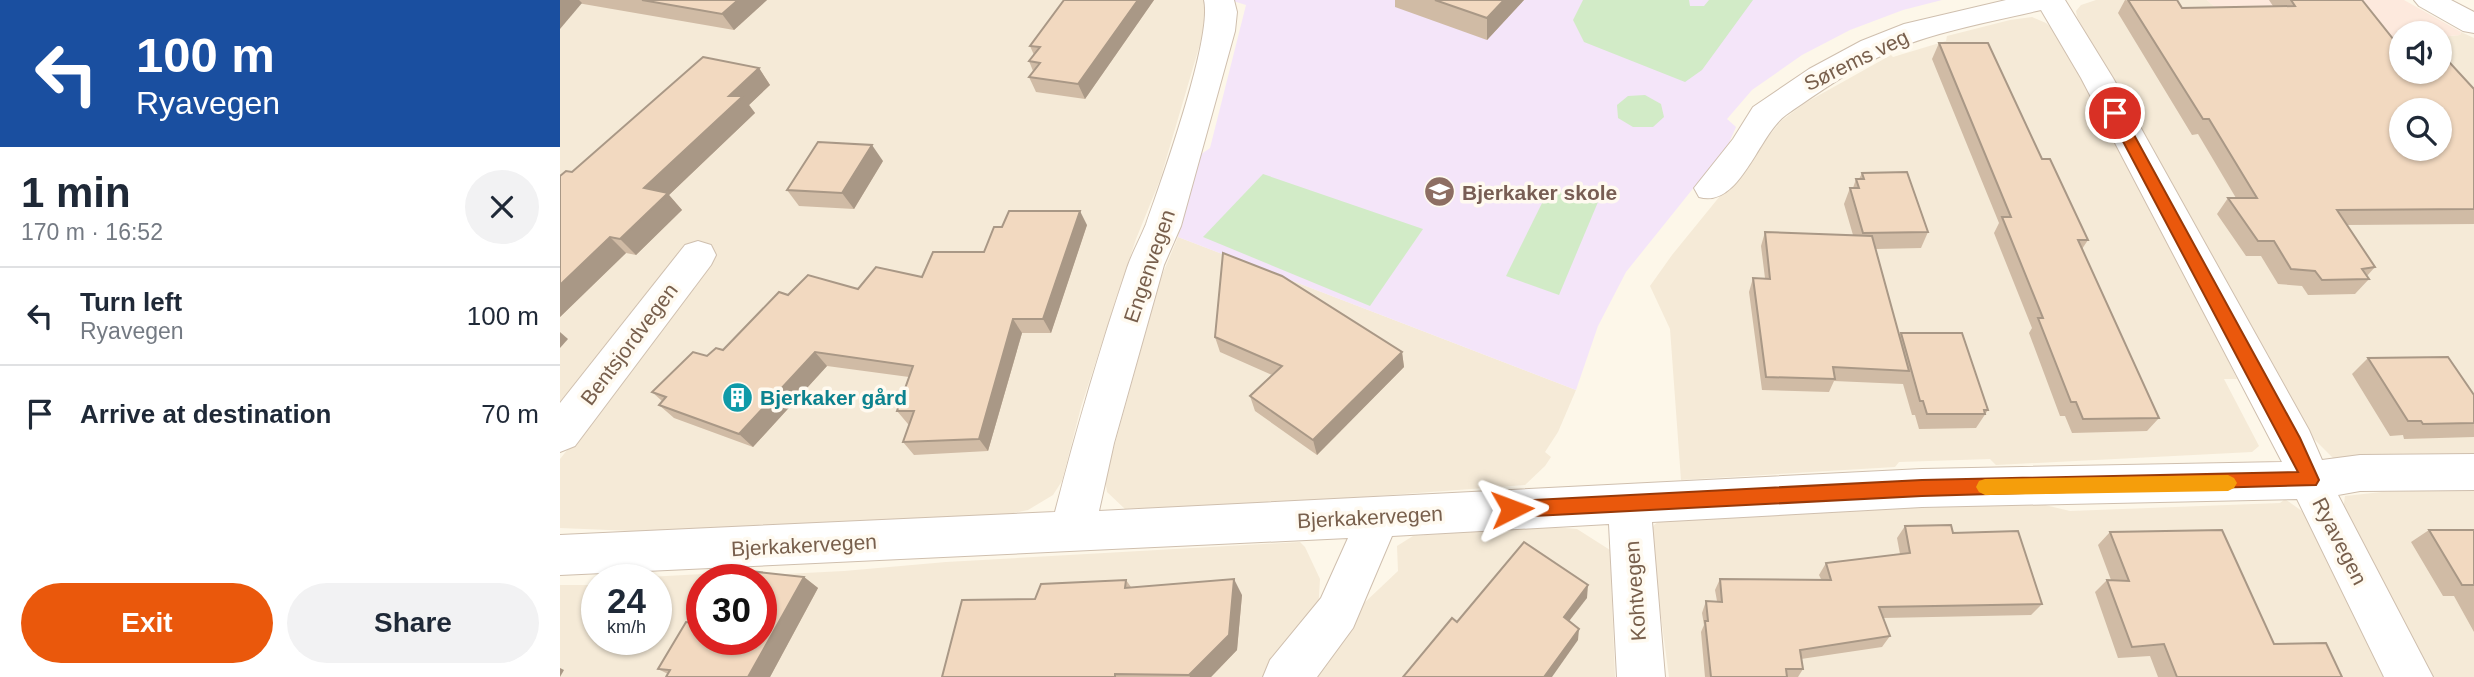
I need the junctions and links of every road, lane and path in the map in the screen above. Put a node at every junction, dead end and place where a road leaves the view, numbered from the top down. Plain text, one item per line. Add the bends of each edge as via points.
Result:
1 (1219, 0) edge
2 (2044, 0) edge
3 (2050, 0) edge
4 (2430, 0) edge
5 (2474, 24) edge
6 (1711, 188) dead end
7 (698, 255) dead end
8 (560, 434) edge
9 (2474, 472) edge
10 (2310, 480) junction
11 (1629, 504) junction
12 (1379, 517) junction
13 (1072, 532) junction
14 (560, 555) edge
15 (1287, 677) edge
16 (1641, 677) edge
17 (2409, 677) edge

1 - 13 street, Engenvegen via 1220,31 1205,88 1163,226 1146,265 1093,443
2 - 6 street, Sørems veg via 1915,31 1810,82 1764,115
3 - 10 street, Ryavegen via 2097,78
4 - 5 street
7 - 8 street, Bentsjordvegen
9 - 10 street, Bjerkakervegen via 2360,473
10 - 11 street, Bjerkakervegen via 1922,488
10 - 17 street, Ryavegen
11 - 12 street, Bjerkakervegen
11 - 16 street, Kohtvegen
12 - 13 street, Bjerkakervegen
12 - 15 street via 1337,613
13 - 14 street, Bjerkakervegen

